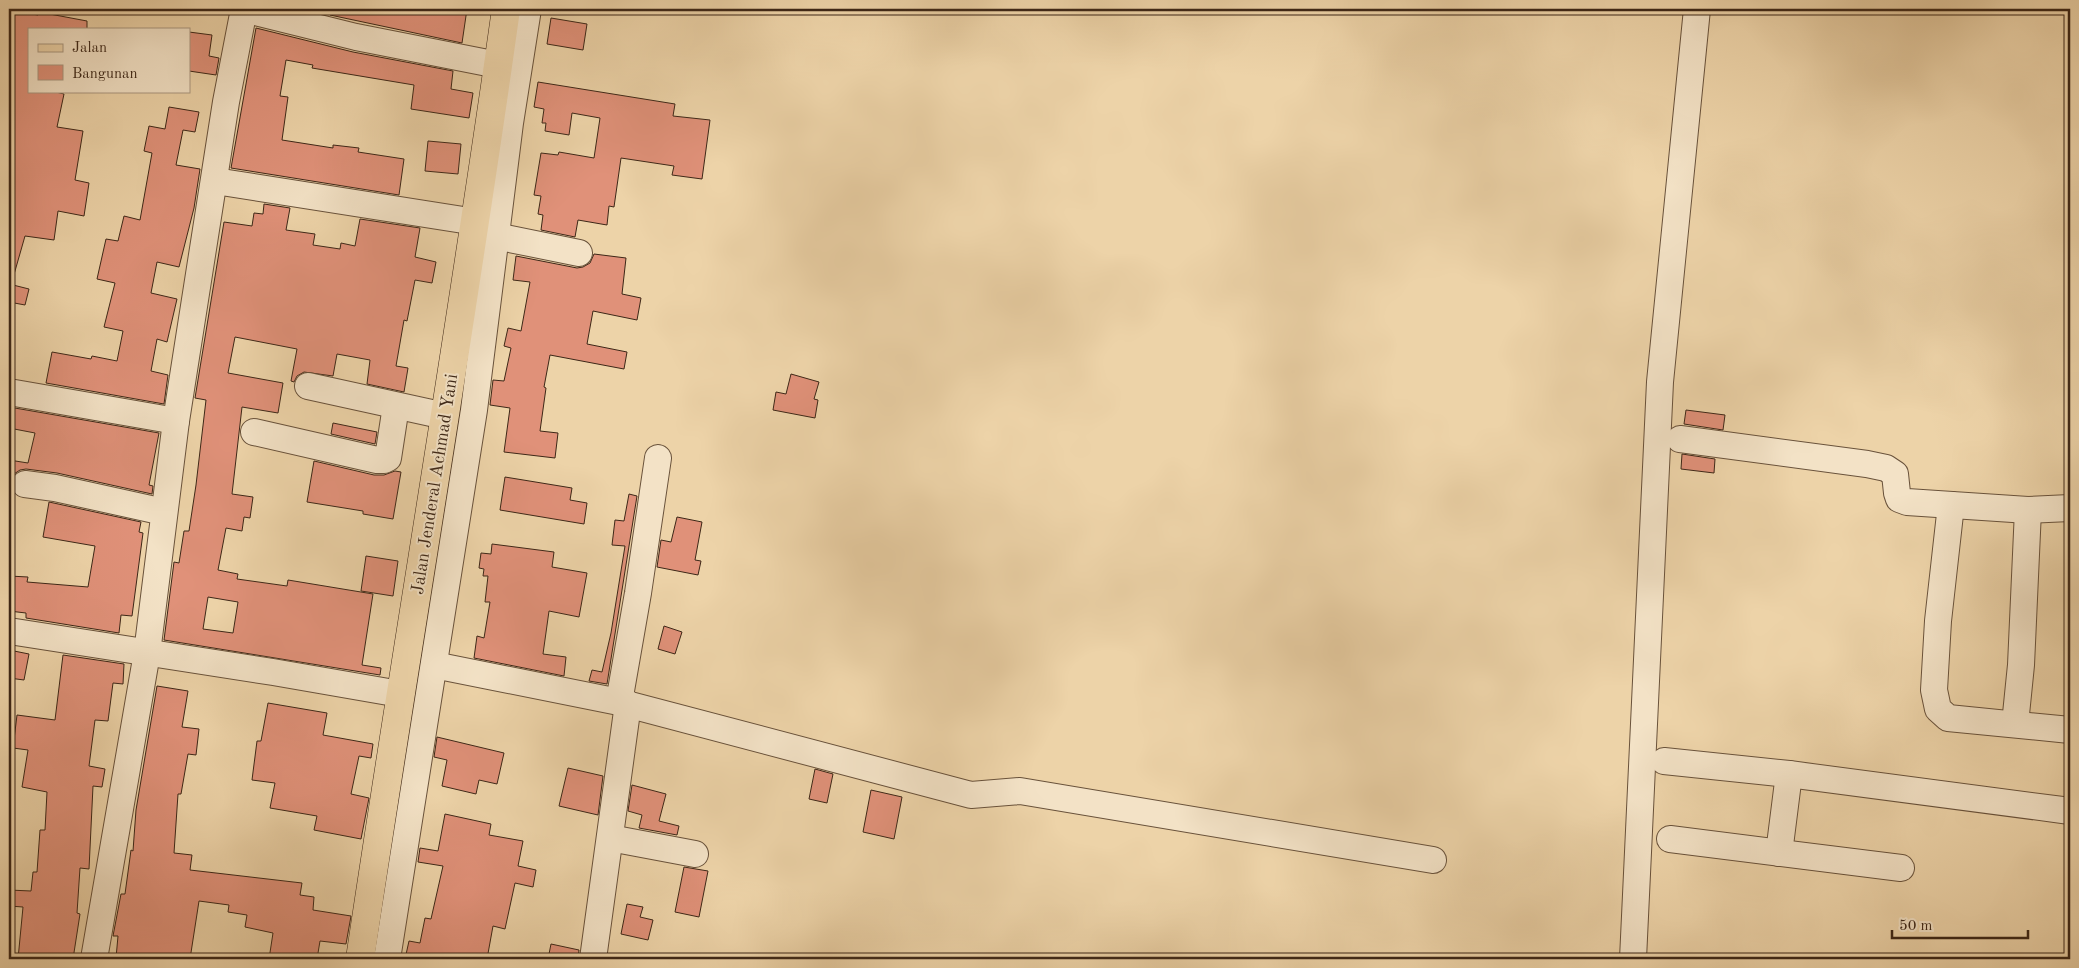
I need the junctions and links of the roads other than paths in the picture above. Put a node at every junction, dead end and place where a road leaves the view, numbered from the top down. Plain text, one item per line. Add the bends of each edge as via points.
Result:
1 (506, 9) edge
2 (528, 9) edge
3 (1697, 9) edge
4 (252, 11) edge
5 (498, 65) junction
6 (215, 181) junction
7 (486, 229) junction
8 (579, 253) dead end
9 (308, 386) dead end
10 (9, 392) edge
11 (396, 406) junction
12 (445, 416) junction
13 (176, 421) junction
14 (254, 432) dead end
15 (1680, 439) dead end
16 (658, 458) dead end
17 (25, 484) dead end
18 (1951, 505) junction
19 (2070, 508) edge
20 (2028, 510) junction
21 (164, 512) junction
22 (9, 631) edge
23 (147, 653) junction
24 (434, 665) junction
25 (400, 694) junction
26 (623, 703) junction
27 (2015, 724) junction
28 (2070, 730) edge
29 (1664, 761) dead end
30 (1789, 774) junction
31 (2070, 811) edge
32 (610, 838) junction
33 (1670, 839) dead end
34 (1779, 853) junction
35 (695, 854) dead end
36 (1433, 860) dead end
37 (1901, 868) dead end
38 (94, 959) edge
39 (360, 959) edge
40 (387, 959) edge
41 (593, 959) edge
42 (1632, 959) edge

1 - 5 main road, Jalan Jenderal Achmad Yani
2 - 7 street
3 - 42 street via 1660,382
4 - 5 street via 356,37
4 - 6 street via 226,102
5 - 7 main road, Jalan Jenderal Achmad Yani
6 - 7 street
6 - 13 street
7 - 8 street
7 - 12 main road, Jalan Jenderal Achmad Yani
7 - 24 street via 474,410
9 - 11 street
10 - 13 street
11 - 12 street
11 - 14 street via 388,458 384,460
12 - 25 main road, Jalan Jenderal Achmad Yani
13 - 21 street
15 - 18 street via 1886,468 1895,474 1900,499
16 - 26 street
17 - 21 street
18 - 20 street
18 - 27 street via 1938,621 1934,690 1938,709 1948,718
19 - 20 street
20 - 27 street
21 - 23 street
22 - 23 street
23 - 25 street
23 - 38 street
24 - 26 street
24 - 40 street
25 - 39 main road, Jalan Jenderal Achmad Yani
26 - 32 street
26 - 36 street via 971,795 1020,791
27 - 28 street
29 - 30 street
30 - 31 street
30 - 34 street
32 - 35 street
32 - 41 street
33 - 34 street
34 - 37 street

